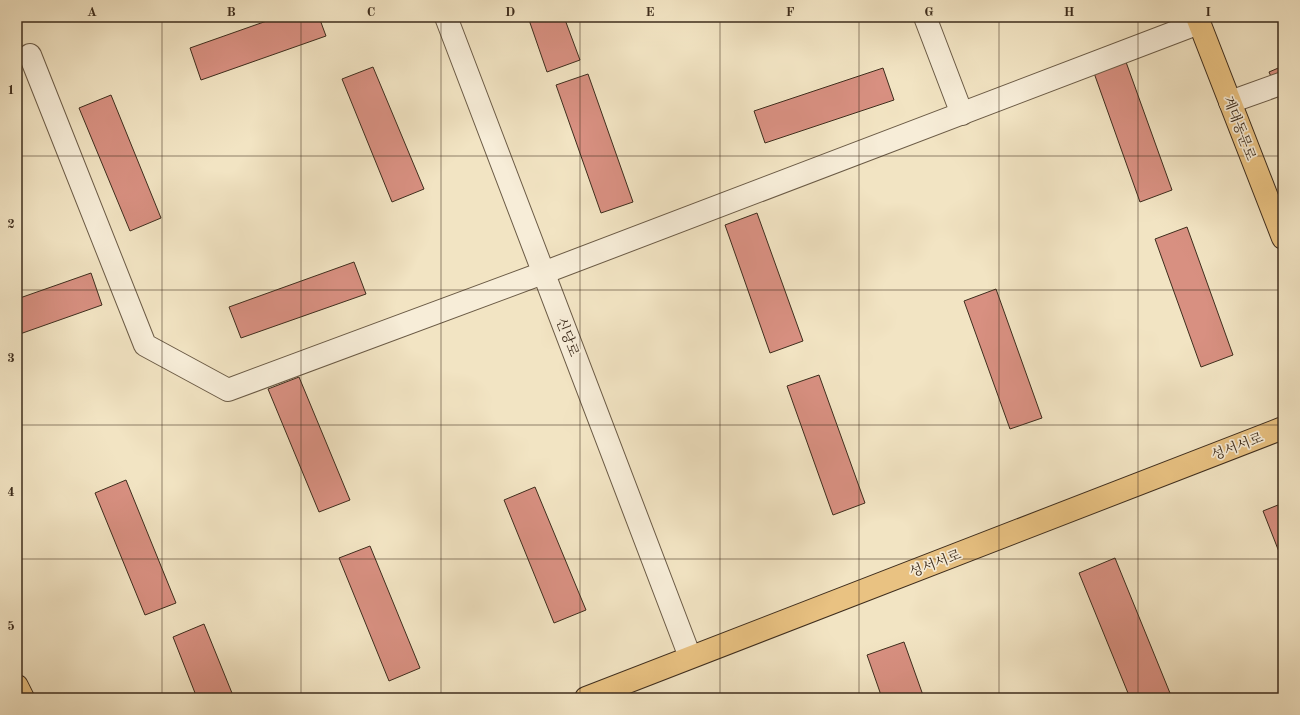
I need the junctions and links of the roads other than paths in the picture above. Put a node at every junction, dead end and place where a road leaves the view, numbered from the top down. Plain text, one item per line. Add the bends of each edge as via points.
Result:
1 (446, 17) edge
2 (925, 17) edge
3 (1198, 20) edge
4 (30, 55) dead end
5 (1283, 82) edge
6 (1230, 102) junction
7 (962, 114) junction
8 (1283, 238) edge
9 (543, 273) junction
10 (1283, 428) edge
11 (690, 657) junction
12 (17, 686) edge
13 (23, 698) edge
14 (586, 698) edge

1 - 9 street, 신당로
2 - 7 street
3 - 6 main road, 계대동문로
3 - 7 street
4 - 9 street via 145,345 228,390
5 - 6 street
6 - 8 main road, 계대동문로
7 - 9 street
9 - 11 street, 신당로
10 - 11 main road, 성서서로
11 - 14 main road, 성서서로
12 - 13 main road

